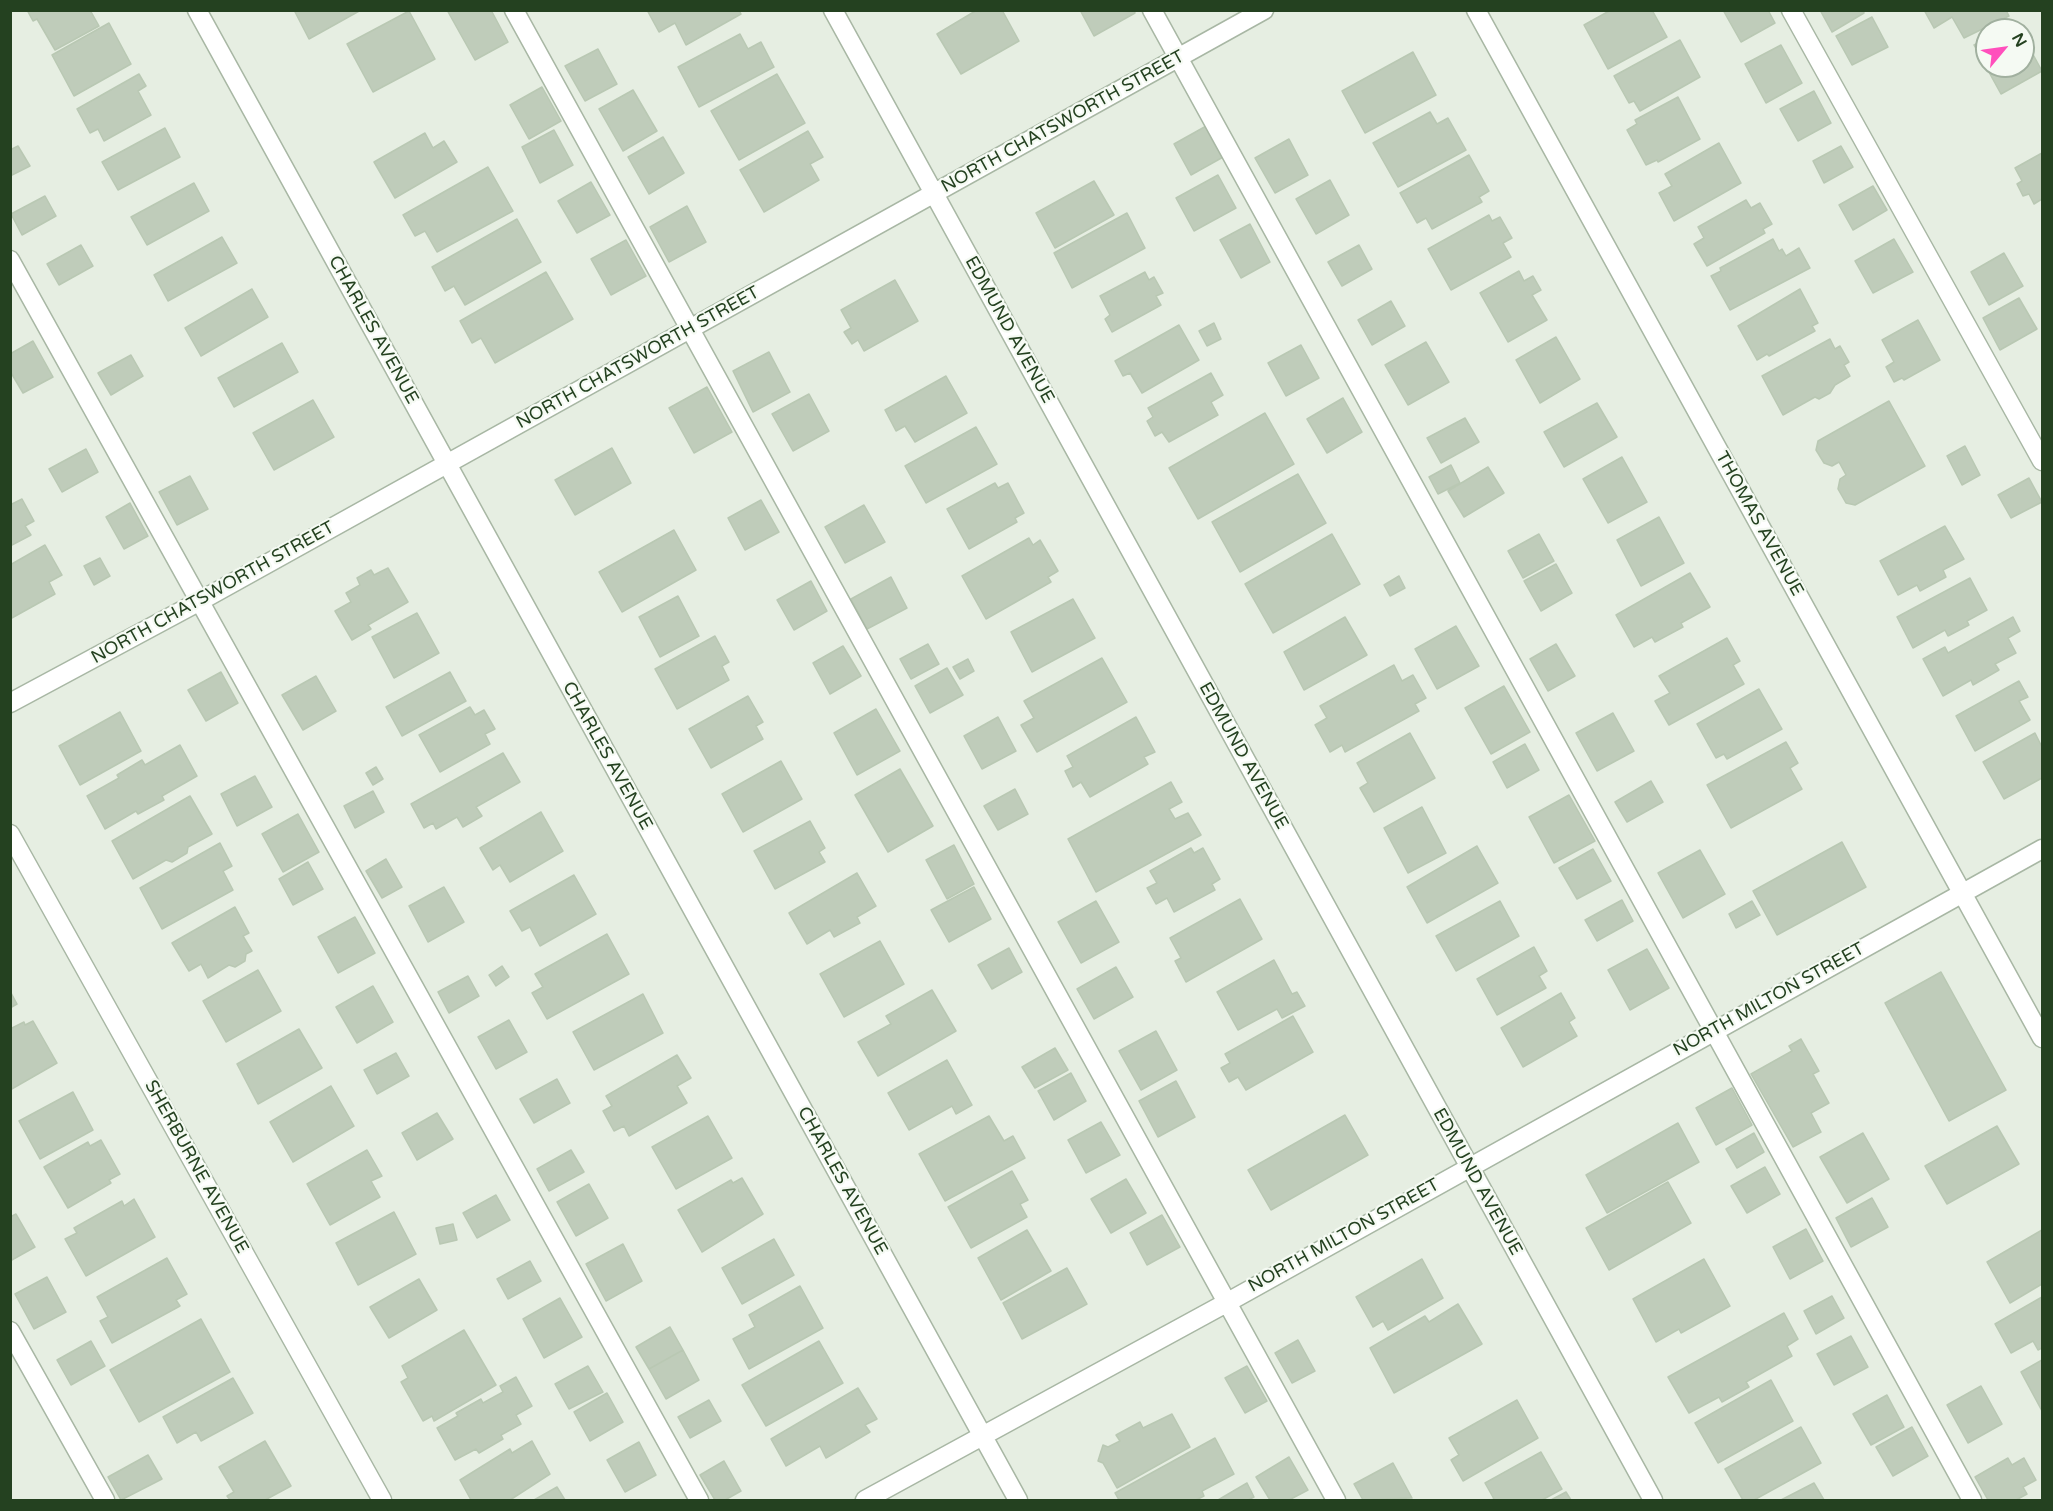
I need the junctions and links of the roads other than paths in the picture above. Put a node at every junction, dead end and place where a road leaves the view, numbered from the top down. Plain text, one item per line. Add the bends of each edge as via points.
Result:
1 (196, 10) edge
2 (514, 10) edge
3 (833, 10) edge
4 (1152, 10) edge
5 (1264, 10) edge
6 (1476, 10) edge
7 (1791, 10) edge
8 (1178, 59) junction
9 (934, 193) junction
10 (10, 260) edge
11 (690, 330) junction
12 (2043, 461) edge
13 (446, 464) junction
14 (200, 601) junction
15 (10, 703) edge
16 (10, 834) edge
17 (2043, 849) edge
18 (1963, 893) junction
19 (1714, 1030) junction
20 (2043, 1038) edge
21 (1468, 1166) junction
22 (1228, 1302) junction
23 (10, 1331) edge
24 (982, 1435) junction
25 (105, 1500) edge
26 (382, 1500) edge
27 (699, 1500) edge
28 (865, 1500) edge
29 (1018, 1500) edge
30 (1336, 1500) edge
31 (1653, 1500) edge
32 (1972, 1500) edge

1 - 13 street, CHARLES AVENUE
2 - 11 street
3 - 9 street, EDMUND AVENUE
4 - 8 street
5 - 8 street, NORTH CHATSWORTH STREET
6 - 18 street, THOMAS AVENUE
7 - 12 street
8 - 9 street, NORTH CHATSWORTH STREET
8 - 19 street
9 - 11 street, NORTH CHATSWORTH STREET
9 - 21 street, EDMUND AVENUE
10 - 14 street
11 - 13 street, NORTH CHATSWORTH STREET
11 - 22 street
13 - 14 street, NORTH CHATSWORTH STREET
13 - 24 street, CHARLES AVENUE
14 - 15 street, NORTH CHATSWORTH STREET
14 - 27 street
16 - 26 street, SHERBURNE AVENUE
17 - 18 street, NORTH MILTON STREET
18 - 19 street, NORTH MILTON STREET
18 - 20 street, THOMAS AVENUE
19 - 21 street, NORTH MILTON STREET
19 - 32 street
21 - 22 street, NORTH MILTON STREET
21 - 31 street, EDMUND AVENUE
22 - 24 street, NORTH MILTON STREET
22 - 30 street
23 - 25 street
24 - 28 street, NORTH MILTON STREET
24 - 29 street, CHARLES AVENUE

